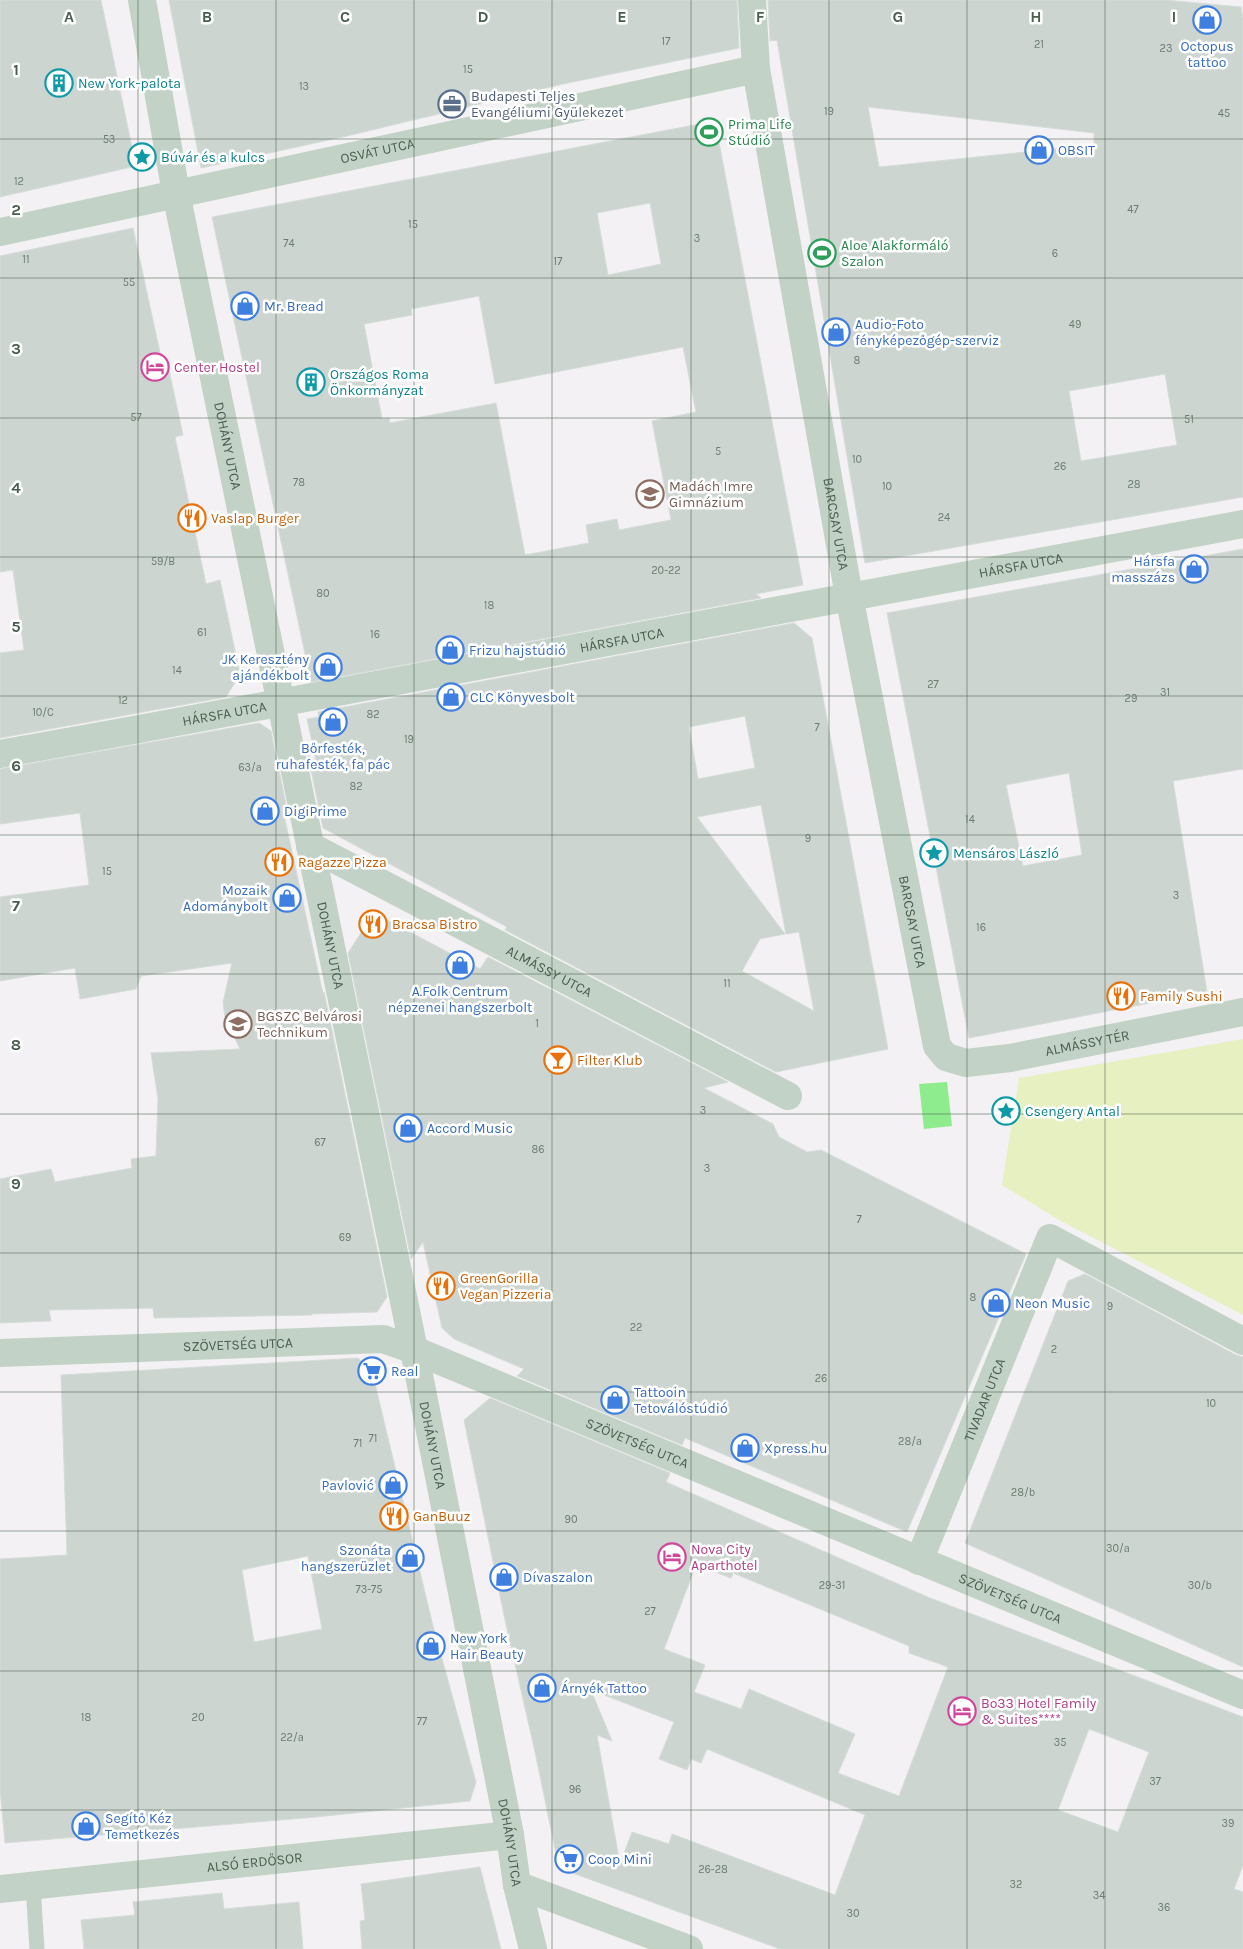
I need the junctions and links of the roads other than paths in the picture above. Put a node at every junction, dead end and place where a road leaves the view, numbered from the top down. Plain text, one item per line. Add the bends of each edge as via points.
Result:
1 (142, 0) edge
2 (752, 0) edge
3 (756, 69) junction
4 (176, 193) junction
5 (0, 232) edge
6 (1243, 524) edge
7 (849, 596) junction
8 (282, 704) junction
9 (0, 754) edge
10 (310, 846) junction
11 (1243, 1012) edge
12 (937, 1046) joint
13 (788, 1096) dead end
14 (1243, 1341) edge
15 (414, 1350) junction
16 (0, 1353) edge
17 (918, 1561) junction
18 (1243, 1695) edge
19 (510, 1835) junction
20 (517, 1885) junction
21 (33, 1886) junction
22 (0, 1889) edge
23 (37, 1949) edge
24 (533, 1949) edge
25 (689, 1949) edge

1 - 4 street, DOHÁNY UTCA
2 - 3 street, BARCSAY UTCA
3 - 4 street, OSVÁT UTCA
3 - 7 street, BARCSAY UTCA
4 - 5 street, OSVÁT UTCA
4 - 8 street, DOHÁNY UTCA
6 - 7 street, HÁRSFA UTCA
7 - 8 street, HÁRSFA UTCA
7 - 12 street, BARCSAY UTCA
8 - 9 street, HÁRSFA UTCA
8 - 10 street, DOHÁNY UTCA
10 - 13 street, ALMÁSSY UTCA
10 - 15 street, DOHÁNY UTCA
11 - 12 street, ALMÁSSY TÉR via 1002,1059 966,1063 946,1057
14 - 17 street, TIVADAR UTCA via 1050,1238
15 - 16 street, SZÖVETSÉG UTCA via 383,1340
15 - 17 street, SZÖVETSÉG UTCA
15 - 19 street, DOHÁNY UTCA
17 - 18 street, SZÖVETSÉG UTCA
19 - 20 street, DOHÁNY UTCA
19 - 21 street, ALSÓ ERDŐSOR
20 - 24 street, DOHÁNY UTCA
20 - 25 street
21 - 22 street, ALSÓ ERDŐSOR
21 - 23 lane

